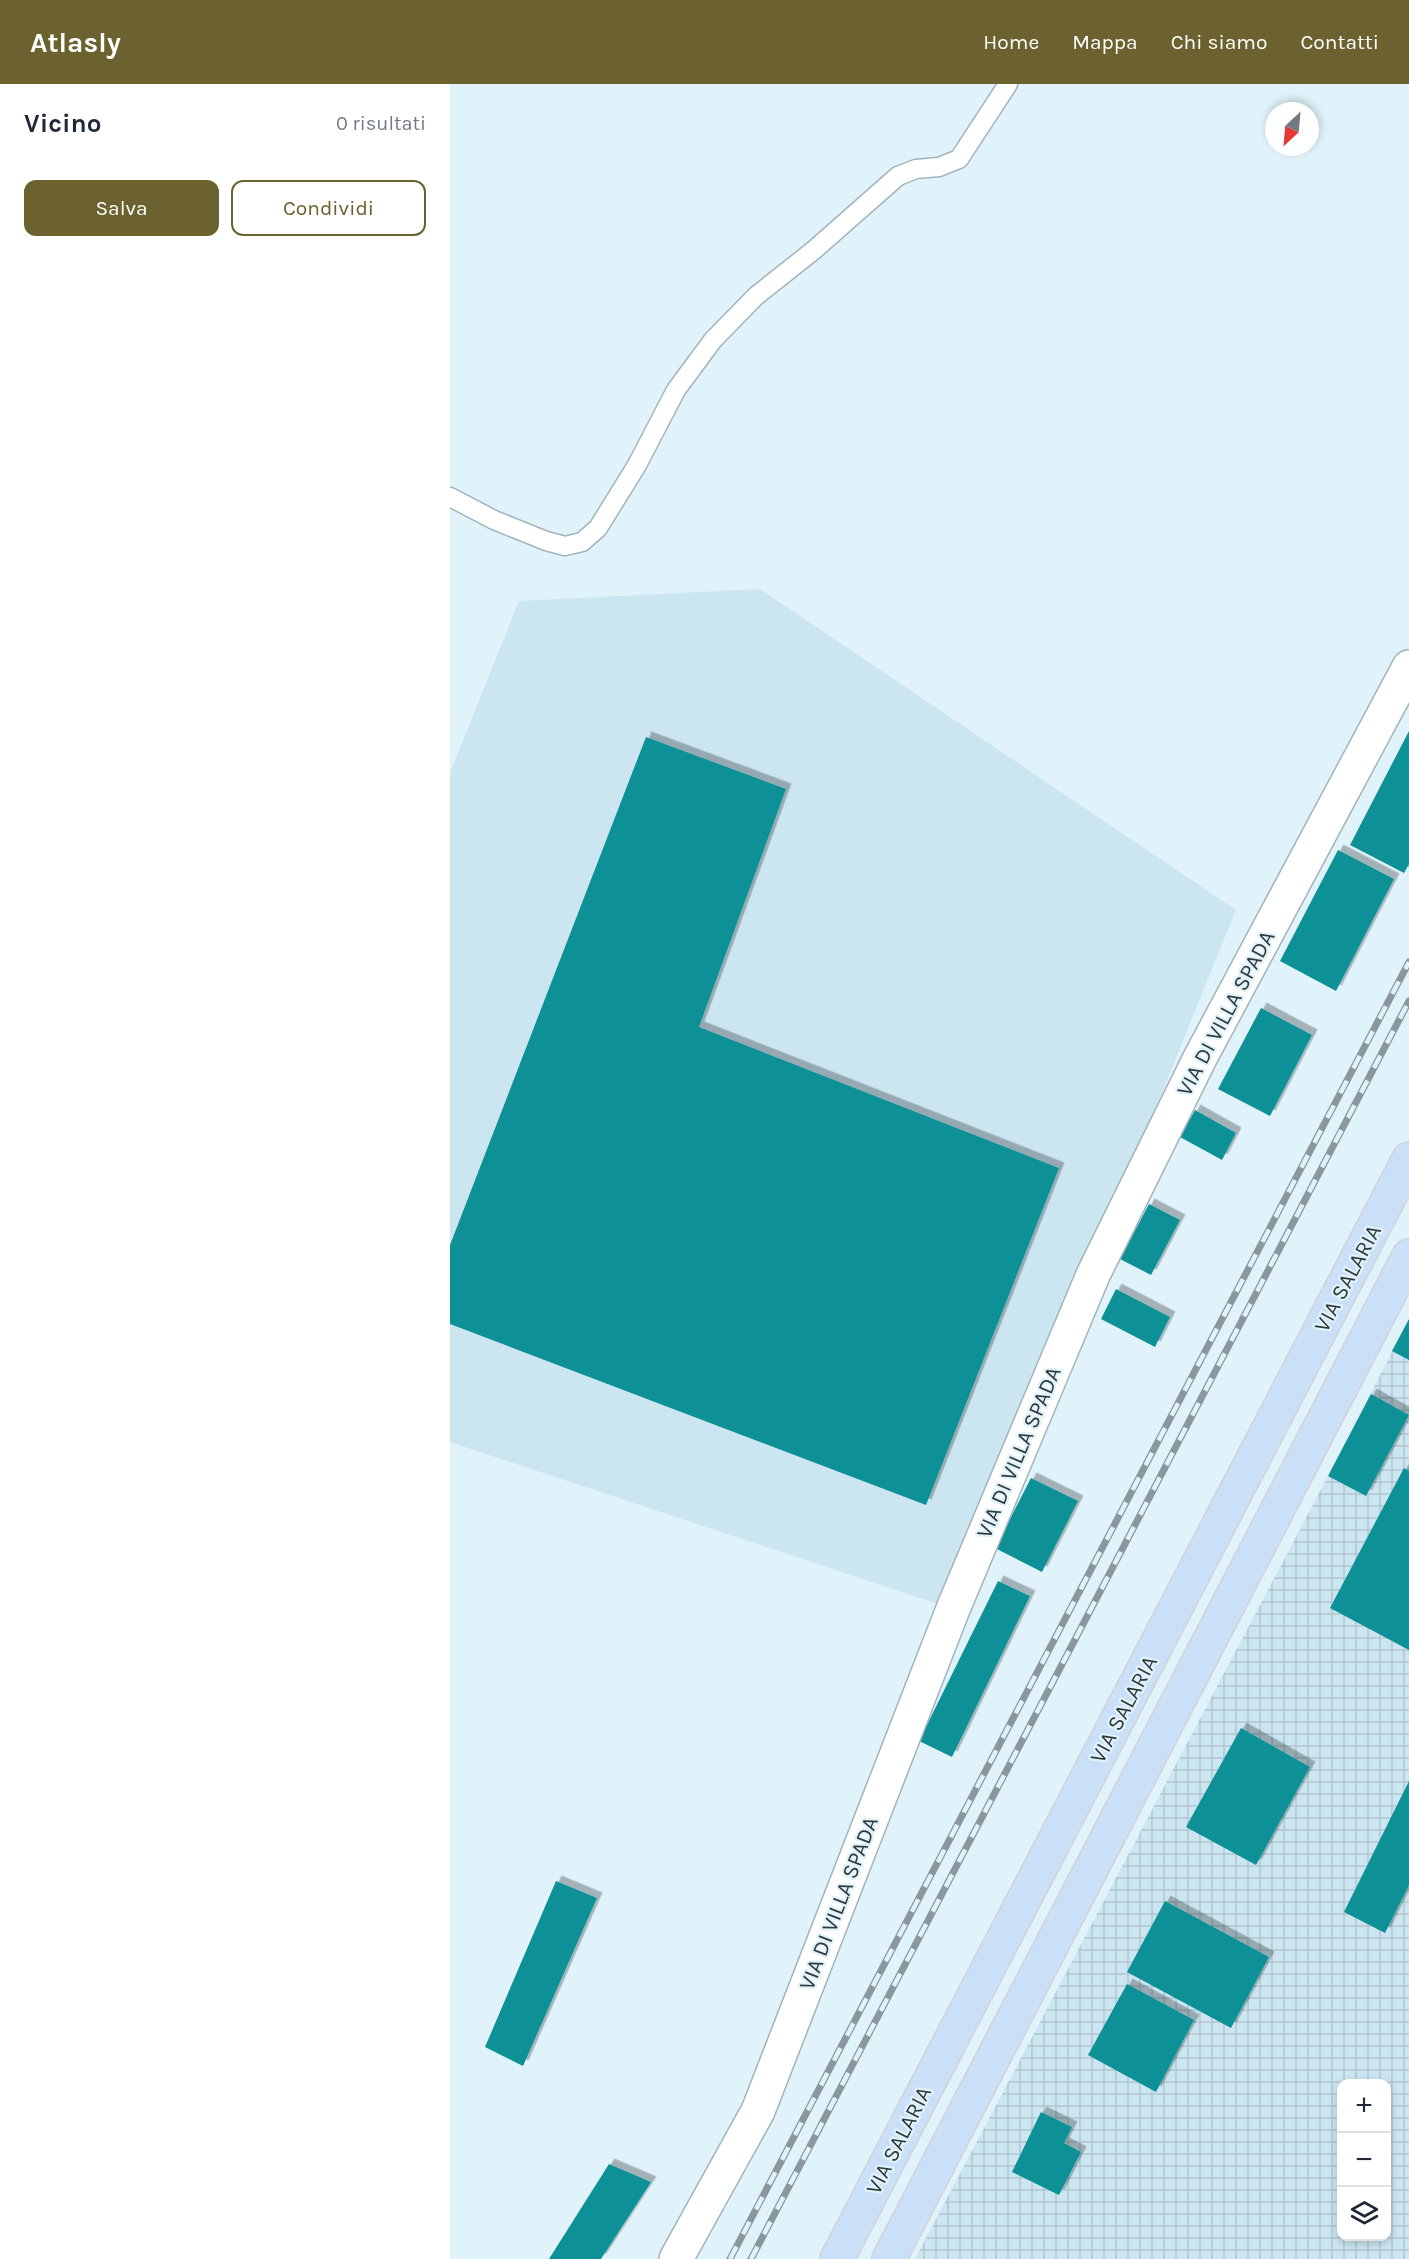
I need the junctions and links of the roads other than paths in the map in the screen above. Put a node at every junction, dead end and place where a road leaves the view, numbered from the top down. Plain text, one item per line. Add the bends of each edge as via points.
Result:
1 (1008, 84) edge
2 (450, 496) edge
3 (1409, 667) edge
4 (1409, 1159) edge
5 (1409, 1256) edge
6 (676, 2259) edge
7 (837, 2259) edge
8 (889, 2259) edge

1 - 2 lane via 959,159 898,176 756,296 713,340 676,390 598,528 582,542 565,546 546,541 494,520
3 - 6 street, VIA DI VILLA SPADA via 1200,1058 1093,1275 953,1609 758,2111
4 - 7 main road, VIA SALARIA
5 - 8 main road, VIA SALARIA

